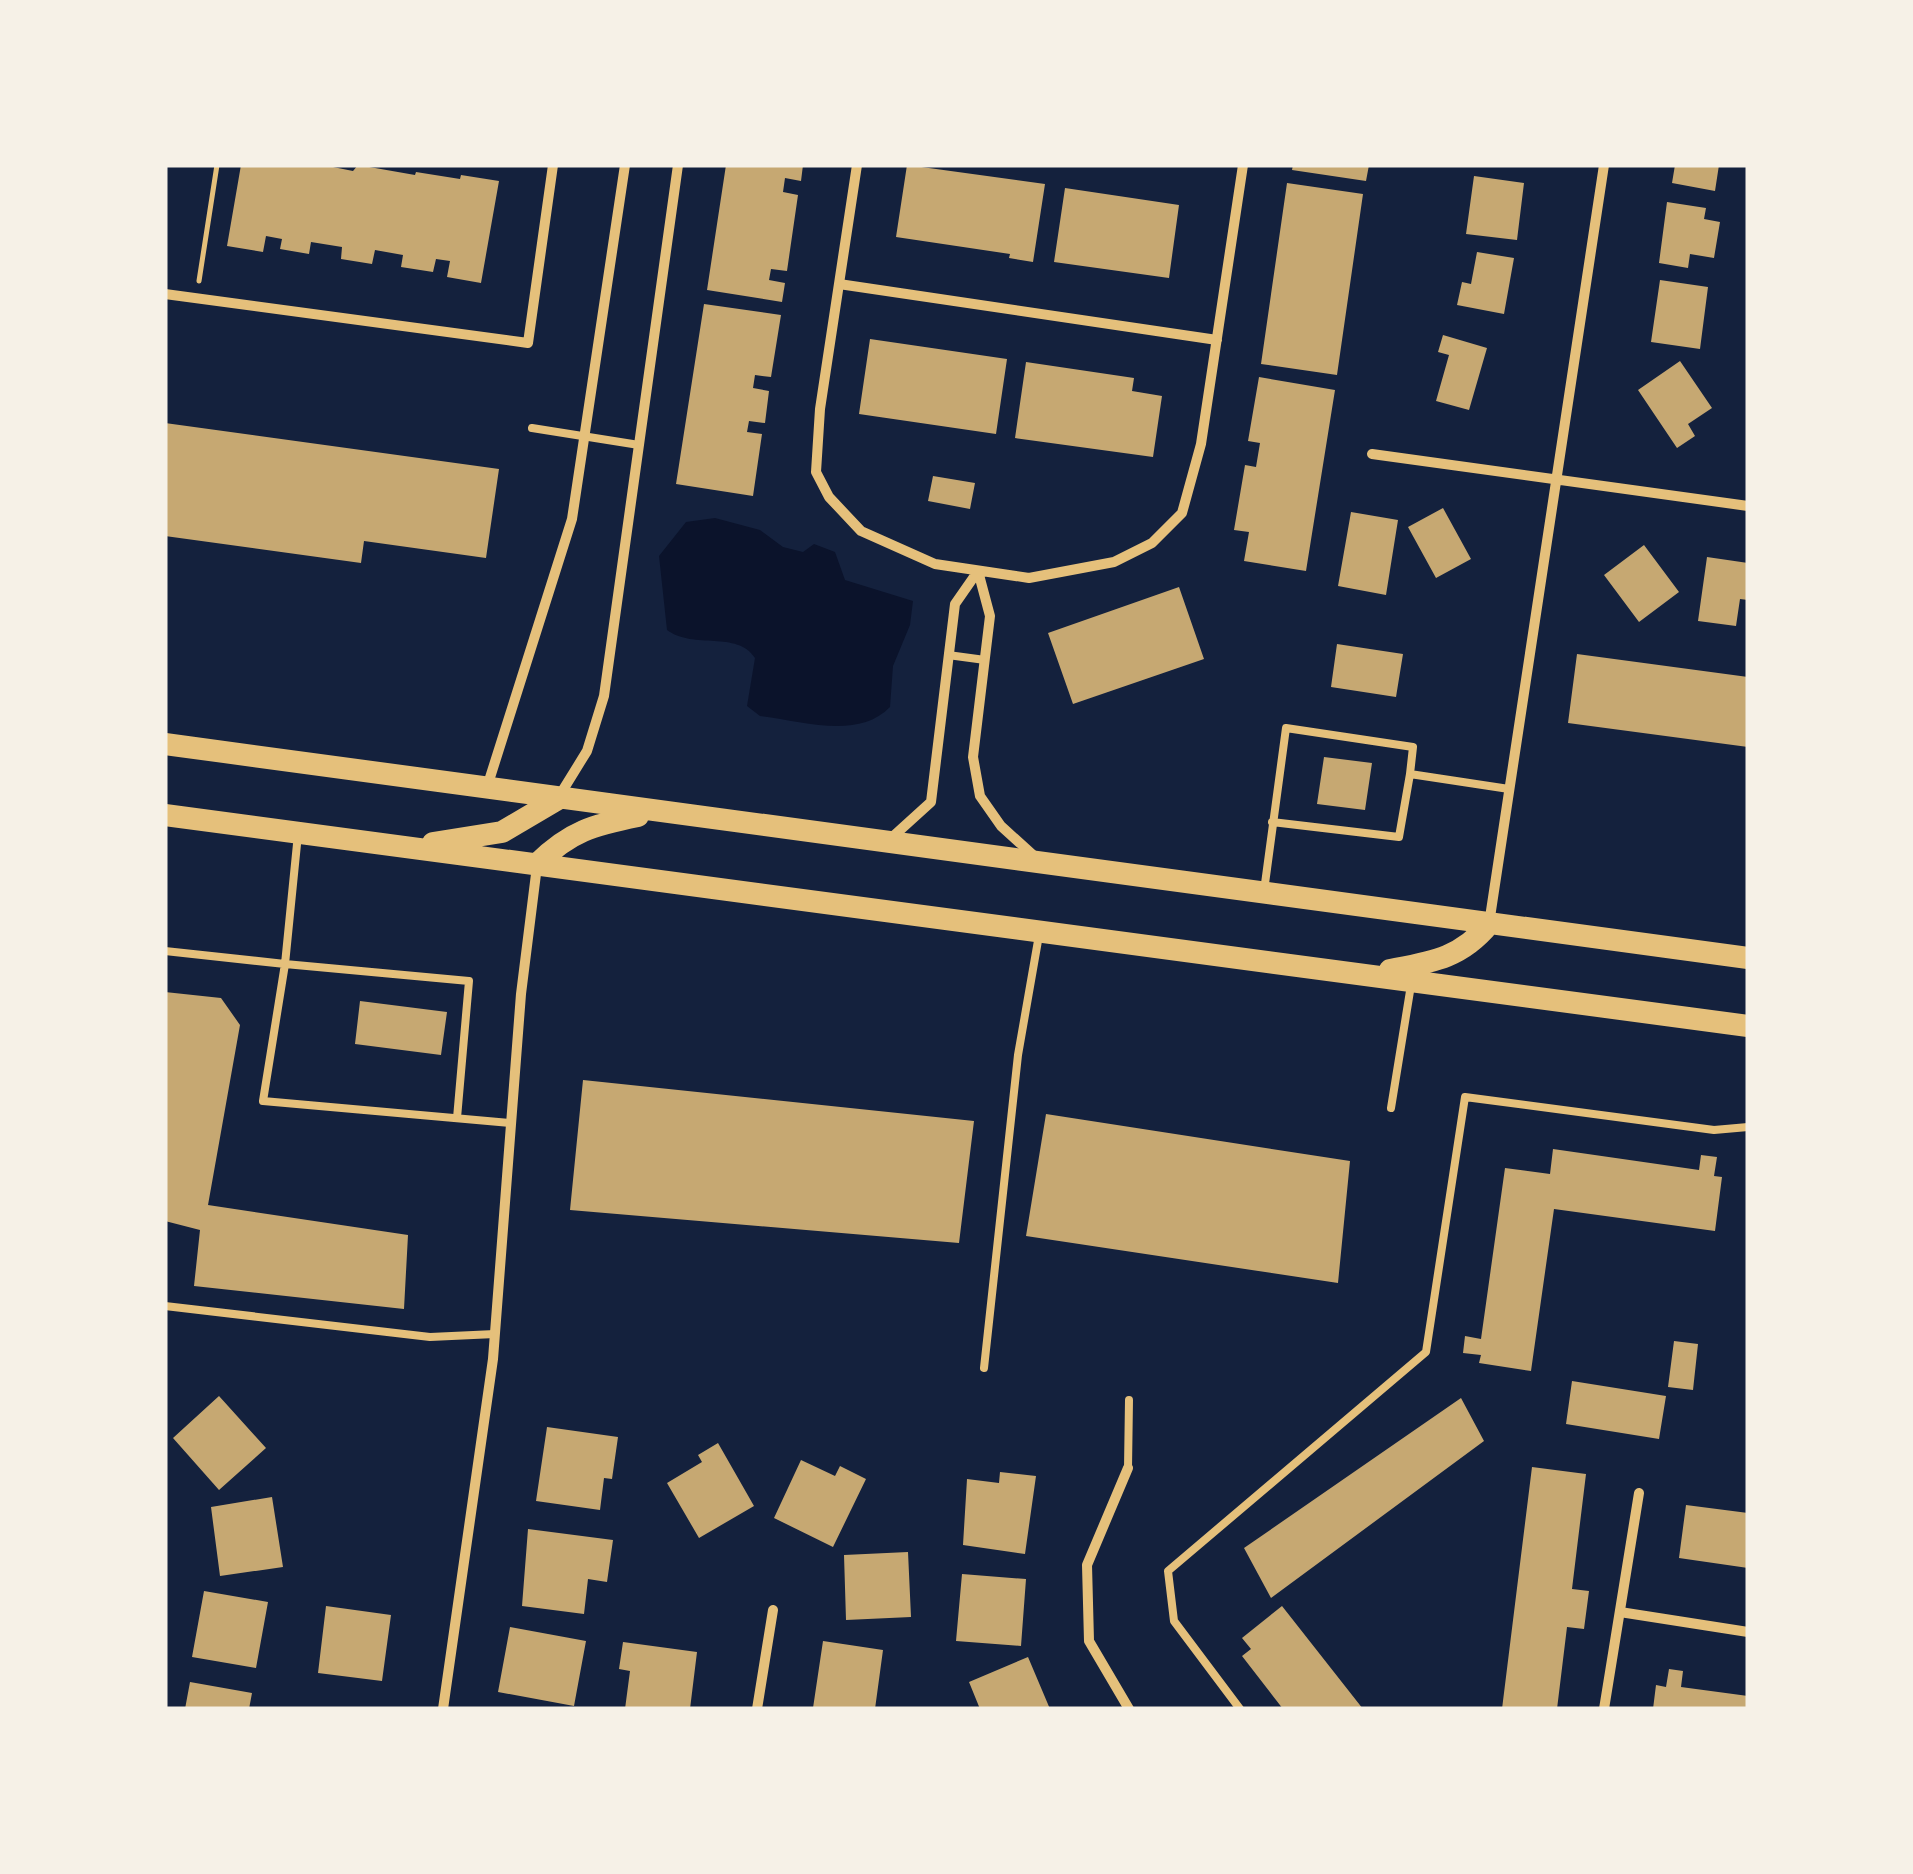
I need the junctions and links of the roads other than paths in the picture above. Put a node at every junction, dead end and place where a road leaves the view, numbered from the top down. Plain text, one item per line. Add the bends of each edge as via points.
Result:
1 (553, 165) edge
2 (625, 165) edge
3 (678, 165) edge
4 (856, 165) edge
5 (1243, 165) edge
6 (1604, 165) edge
7 (839, 284) junction
8 (165, 294) edge
9 (1217, 340) junction
10 (532, 428) dead end
11 (584, 436) junction
12 (639, 446) junction
13 (1372, 454) dead end
14 (1554, 482) junction
15 (1748, 506) edge
16 (978, 571) junction
17 (948, 655) junction
18 (985, 660) junction
19 (165, 744) edge
20 (1410, 774) junction
21 (487, 787) junction
22 (1509, 789) junction
23 (558, 799) junction
24 (662, 811) junction
25 (165, 815) edge
26 (1272, 822) junction
27 (298, 832) junction
28 (888, 842) junction
29 (405, 847) junction
30 (1042, 863) junction
31 (537, 864) junction
32 (1264, 893) junction
33 (1489, 924) junction
34 (1040, 931) junction
35 (165, 951) edge
36 (1748, 958) edge
37 (285, 964) junction
38 (1367, 974) junction
39 (1412, 980) junction
40 (1748, 1026) edge
41 (1390, 1108) dead end
42 (457, 1118) junction
43 (511, 1123) junction
44 (1748, 1126) edge
45 (165, 1306) edge
46 (495, 1334) junction
47 (984, 1368) dead end
48 (1129, 1400) dead end
49 (1128, 1468) joint
50 (1639, 1492) dead end
51 (773, 1610) dead end
52 (1620, 1612) junction
53 (1748, 1632) edge
54 (444, 1709) edge
55 (757, 1709) edge
56 (1129, 1709) edge
57 (1240, 1709) edge
58 (1604, 1709) edge

1 - 8 street via 528,343
2 - 11 street
3 - 12 street
4 - 7 street
5 - 9 street
6 - 14 street
7 - 9 street
7 - 16 street via 816,472 828,497 861,531 936,564
9 - 16 street via 1182,514 1152,543 1114,562 1029,578
10 - 11 lane
11 - 12 lane
11 - 21 street via 560,566
12 - 23 street via 604,696 586,751
13 - 14 street
14 - 15 street
14 - 22 street
16 - 17 street via 954,604
16 - 18 street via 990,616
17 - 18 lane
17 - 28 street via 930,802
18 - 30 street via 973,757 980,796
19 - 21 main road
20 - 22 lane
20 - 26 lane via 1399,837
20 - 26 lane via 1413,747 1286,728
21 - 23 main road
22 - 33 street
23 - 24 main road
23 - 29 main road via 502,832
24 - 28 main road
24 - 31 main road via 596,824 561,839
25 - 27 main road
26 - 32 lane
27 - 29 main road
27 - 37 lane
28 - 30 main road
29 - 31 main road
30 - 32 main road
31 - 34 main road
31 - 43 street
32 - 33 main road
33 - 36 main road
33 - 38 main road via 1450,958
34 - 38 main road
34 - 47 lane via 1018,1055
35 - 37 lane
37 - 42 lane via 469,981
37 - 42 lane via 264,1101
38 - 39 main road
39 - 40 main road
39 - 41 lane
42 - 43 lane
43 - 46 street
44 - 57 lane via 1714,1130 1466,1097 1426,1352 1168,1570 1174,1621
45 - 46 lane via 430,1338
46 - 54 street
48 - 49 lane
49 - 56 street via 1087,1565 1089,1641
50 - 52 street
51 - 55 street
52 - 53 street
52 - 58 street

